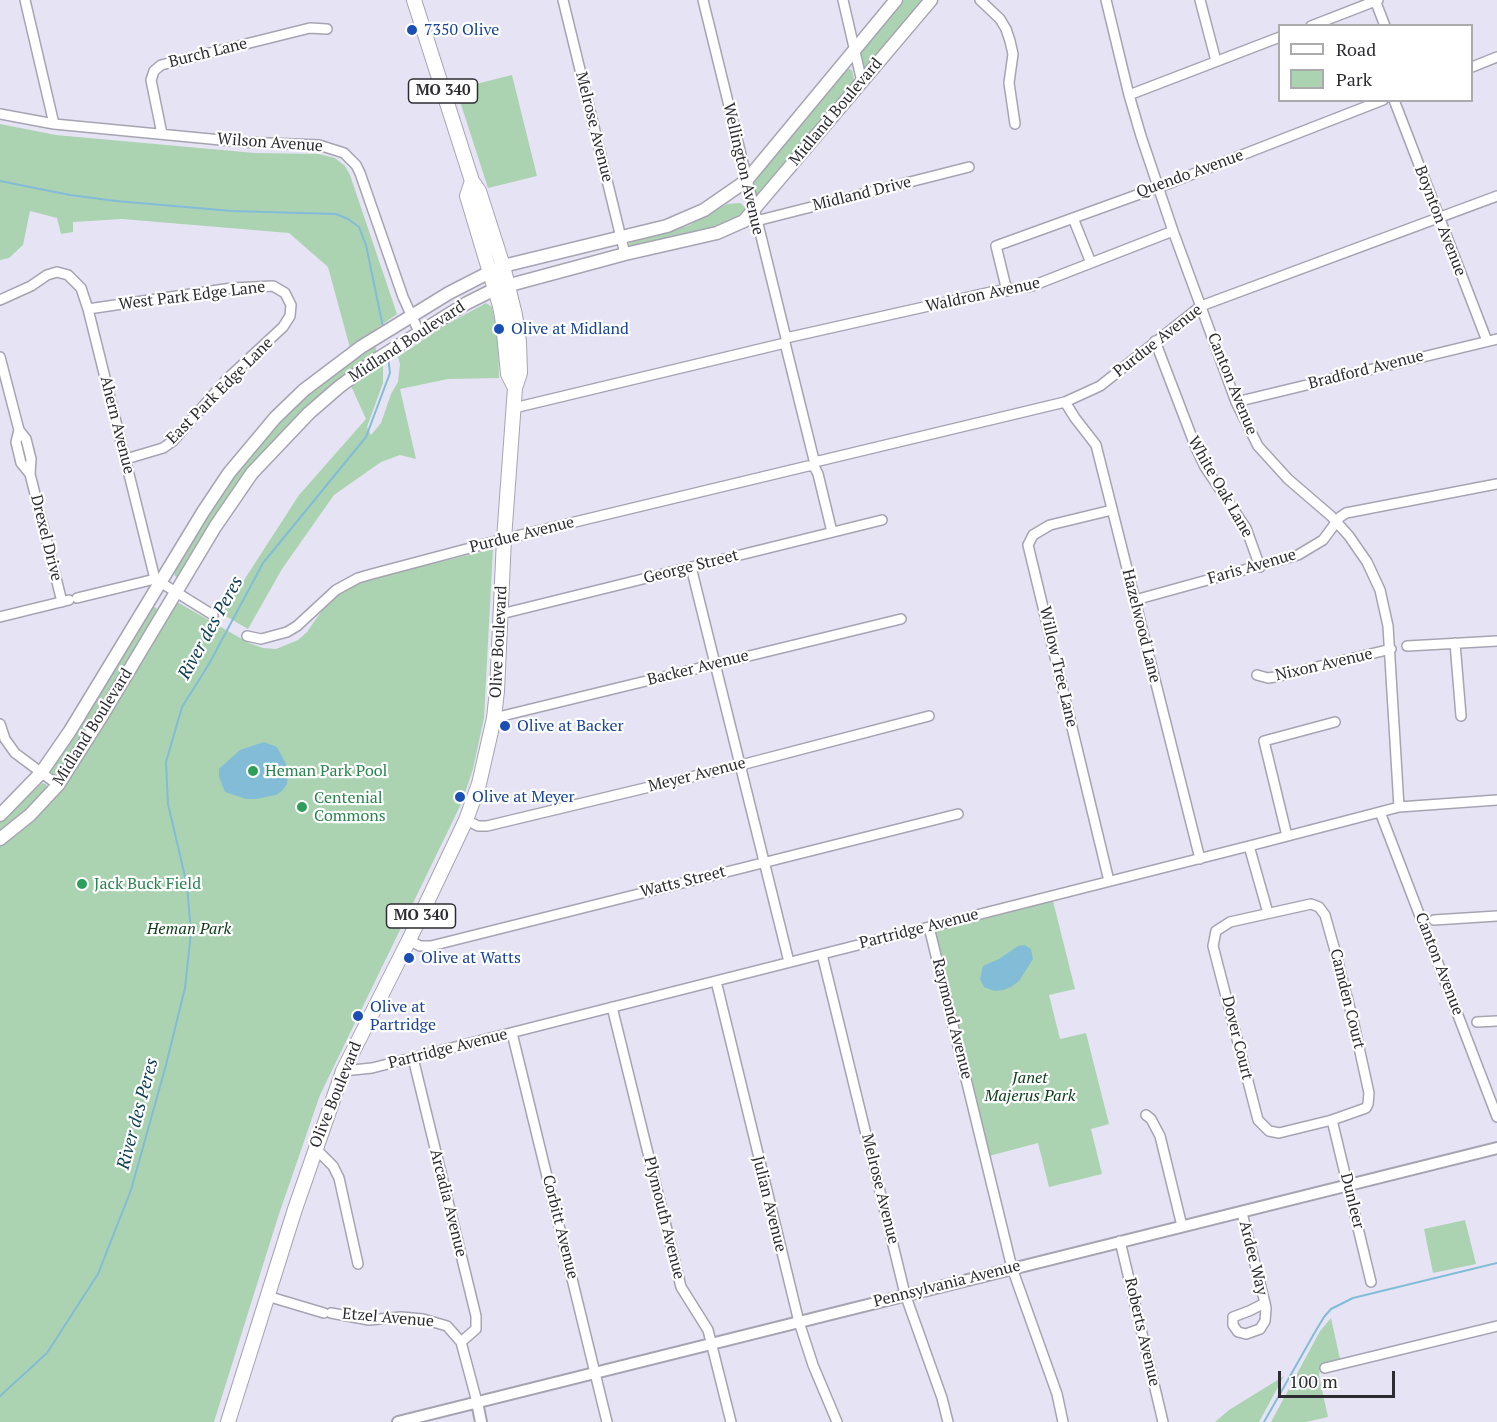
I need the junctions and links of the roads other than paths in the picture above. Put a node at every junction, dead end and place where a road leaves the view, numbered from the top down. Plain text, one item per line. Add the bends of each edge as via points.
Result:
1 (25, 0) edge
2 (414, 0) edge
3 (563, 0) edge
4 (703, 0) edge
5 (843, 0) edge
6 (896, 0) edge
7 (931, 0) edge
8 (980, 0) edge
9 (1106, 0) edge
10 (1200, 0) edge
11 (1376, 0) edge
12 (1316, 24) edge
13 (1384, 24) edge
14 (327, 29) dead end
15 (1278, 38) edge
16 (854, 52) junction
17 (1497, 57) edge
18 (1216, 61) junction
19 (1473, 67) edge
20 (862, 82) junction
21 (1129, 95) junction
22 (1378, 102) edge
23 (1395, 102) edge
24 (0, 114) edge
25 (54, 124) junction
26 (1015, 124) dead end
27 (162, 134) junction
28 (969, 167) dead end
29 (472, 181) junction
30 (746, 181) junction
31 (1159, 186) junction
32 (1497, 196) edge
33 (754, 215) junction
34 (1439, 217) junction
35 (1073, 218) junction
36 (1173, 231) junction
37 (621, 237) junction
38 (625, 254) junction
39 (1091, 263) junction
40 (503, 266) junction
41 (490, 272) junction
42 (508, 284) junction
43 (495, 289) junction
44 (1006, 291) junction
45 (0, 300) edge
46 (289, 300) joint
47 (1201, 306) junction
48 (88, 309) junction
49 (412, 316) junction
50 (419, 332) junction
51 (1497, 339) edge
52 (785, 341) junction
53 (1155, 341) junction
54 (1487, 341) junction
55 (0, 357) edge
56 (515, 388) junction
57 (1065, 402) junction
58 (1236, 402) junction
59 (514, 408) junction
60 (126, 459) junction
61 (814, 463) junction
62 (1497, 484) edge
63 (1112, 510) junction
64 (882, 520) dead end
65 (1337, 522) junction
66 (832, 532) junction
67 (504, 539) junction
68 (691, 567) junction
69 (1260, 567) junction
70 (158, 581) junction
71 (176, 592) junction
72 (69, 600) junction
73 (1135, 600) junction
74 (501, 614) junction
75 (213, 615) dead end
76 (0, 617) edge
77 (902, 619) dead end
78 (247, 636) dead end
79 (1497, 641) edge
80 (1455, 643) junction
81 (1407, 646) dead end
82 (1390, 649) junction
83 (716, 664) junction
84 (1257, 675) dead end
85 (929, 716) dead end
86 (1461, 716) dead end
87 (494, 718) junction
88 (1335, 722) dead end
89 (0, 724) edge
90 (741, 765) junction
91 (41, 773) junction
92 (58, 785) junction
93 (1497, 800) edge
94 (1399, 807) junction
95 (1380, 812) junction
96 (958, 814) dead end
97 (0, 815) edge
98 (465, 820) junction
99 (1287, 836) junction
100 (0, 839) edge
101 (1249, 846) junction
102 (1200, 859) junction
103 (765, 861) junction
104 (1109, 881) junction
105 (1268, 912) junction
106 (1497, 916) edge
107 (1434, 920) dead end
108 (928, 927) junction
109 (410, 940) junction
110 (822, 954) junction
111 (789, 962) junction
112 (716, 981) junction
113 (612, 1007) junction
114 (1497, 1021) edge
115 (1477, 1022) dead end
116 (512, 1033) junction
117 (413, 1058) junction
118 (343, 1071) junction
119 (1146, 1115) dead end
120 (1497, 1116) edge
121 (1332, 1120) junction
122 (315, 1148) junction
123 (1497, 1148) edge
124 (1349, 1186) junction
125 (1242, 1213) junction
126 (1182, 1226) junction
127 (1120, 1241) junction
128 (358, 1264) dead end
129 (1012, 1268) junction
130 (1371, 1282) dead end
131 (905, 1294) junction
132 (267, 1296) junction
133 (1265, 1303) dead end
134 (799, 1322) junction
135 (1497, 1326) edge
136 (461, 1342) junction
137 (713, 1344) junction
138 (1325, 1368) dead end
139 (596, 1373) junction
140 (477, 1402) junction
141 (228, 1422) edge
142 (398, 1422) edge
143 (481, 1422) edge
144 (607, 1422) edge
145 (732, 1422) edge
146 (837, 1422) edge
147 (948, 1422) edge
148 (1063, 1422) edge
149 (1163, 1422) edge

1 - 25 street
2 - 29 main road, Olive Boulevard / MO 340
3 - 37 street, Melrose Avenue
4 - 30 street, Wellington Avenue
5 - 16 street
6 - 16 main road, Midland Boulevard
7 - 20 main road, Midland Boulevard
8 - 26 street via 1000,19 1010,41 1009,83
9 - 21 street, Canton Avenue
10 - 18 street
11 - 12 street
11 - 13 street
14 - 27 street, Burch Lane via 310,28 161,65 151,80
15 - 18 street
16 - 20 street
16 - 30 main road, Midland Boulevard
17 - 19 street
18 - 21 street
20 - 33 main road, Midland Boulevard
21 - 31 street, Canton Avenue
22 - 31 street, Quendo Avenue
23 - 34 street, Boynton Avenue
24 - 25 street, Wilson Avenue
25 - 27 street, Wilson Avenue
27 - 49 street, Wilson Avenue via 319,145 344,153 360,173
28 - 33 street, Midland Drive
29 - 40 main road, Olive Boulevard / MO 340 via 479,191
29 - 41 main road, Olive Boulevard / MO 340 via 467,196
30 - 33 street, Wellington Avenue
30 - 37 main road, Midland Boulevard via 684,220
31 - 35 street, Quendo Avenue
31 - 36 street, Canton Avenue
32 - 34 street, Purdue Avenue
33 - 38 main road, Midland Boulevard via 717,233
33 - 52 street, Wellington Avenue
34 - 47 street, Purdue Avenue
34 - 54 street, Boynton Avenue
35 - 39 street
35 - 44 street, Quendo Avenue via 996,246
36 - 39 street, Waldron Avenue
36 - 47 street, Canton Avenue
37 - 38 street, Melrose Avenue
37 - 40 main road, Midland Boulevard
38 - 42 main road, Midland Boulevard
39 - 44 street, Waldron Avenue via 1032,286
40 - 41 main road, Midland Boulevard
40 - 42 main road, Olive Boulevard / MO 340
41 - 43 main road, Olive Boulevard / MO 340
41 - 49 main road, Midland Boulevard
42 - 43 main road, Midland Boulevard
42 - 56 main road, Olive Boulevard / MO 340 via 519,342 520,373
43 - 50 main road, Midland Boulevard
43 - 56 main road, Olive Boulevard / MO 340 via 508,374
44 - 52 street, Waldron Avenue
45 - 48 street, Ahern Avenue via 52,273 62,273 81,288
46 - 48 street, West Park Edge Lane via 273,286 232,288
46 - 60 street, East Park Edge Lane via 290,316 283,327 219,388 173,441
47 - 53 street, Purdue Avenue
47 - 58 street, Canton Avenue
48 - 60 street, Ahern Avenue
49 - 50 street, Wilson Avenue
49 - 70 main road, Midland Boulevard via 304,390 249,447
50 - 71 main road, Midland Boulevard via 309,412 252,473
51 - 54 street, Bradford Avenue
52 - 59 street, Waldron Avenue
52 - 61 street, Wellington Avenue
53 - 57 street, Purdue Avenue via 1100,386
53 - 69 street, White Oak Lane via 1196,448 1246,528
54 - 58 street, Bradford Avenue
55 - 72 street, Drexel Drive via 19,430 26,439 30,474
56 - 59 main road, Olive Boulevard / MO 340
57 - 61 street, Purdue Avenue
57 - 63 street, Hazelwood Lane via 1096,445
58 - 65 street, Canton Avenue via 1251,434 1269,459
59 - 67 main road, Olive Boulevard / MO 340
60 - 70 street, Ahern Avenue
61 - 66 street, Wellington Avenue
61 - 67 street, Purdue Avenue
62 - 65 street, Faris Avenue via 1346,513
63 - 73 street, Hazelwood Lane
63 - 104 street, Willow Tree Lane via 1050,525 1028,544
64 - 66 street, George Street
65 - 69 street, Faris Avenue via 1315,546 1287,560
65 - 82 street, Canton Avenue via 1359,548 1380,590
66 - 68 street, George Street
67 - 74 main road, Olive Boulevard / MO 340
67 - 78 street, Purdue Avenue via 358,578 336,590 287,632 261,639
68 - 74 street, George Street
68 - 83 street
69 - 73 street, Faris Avenue
70 - 71 street
70 - 72 street
70 - 91 main road, Midland Boulevard
71 - 75 street
71 - 92 main road, Midland Boulevard
72 - 76 street
73 - 102 street, Hazelwood Lane
74 - 87 main road, Olive Boulevard / MO 340
77 - 83 street, Backer Avenue
79 - 80 street
80 - 81 street
80 - 86 street
82 - 84 street, Nixon Avenue via 1275,677
82 - 94 street, Canton Avenue
83 - 87 street, Backer Avenue
83 - 90 street
85 - 90 street, Meyer Avenue
87 - 98 main road, Olive Boulevard / MO 340 via 479,784
88 - 99 street via 1264,741
89 - 91 street via 9,746
90 - 98 street, Meyer Avenue via 488,826
90 - 103 street
91 - 92 street
91 - 97 main road, Midland Boulevard
92 - 100 main road, Midland Boulevard
93 - 94 street, Partridge Avenue
94 - 95 street, Partridge Avenue
95 - 99 street, Partridge Avenue
95 - 120 street, Canton Avenue
96 - 103 street, Watts Street
98 - 109 main road, Olive Boulevard / MO 340
99 - 101 street, Partridge Avenue
101 - 102 street, Partridge Avenue
101 - 105 street
102 - 104 street, Partridge Avenue
103 - 109 street, Watts Street via 430,946
103 - 111 street
104 - 108 street, Partridge Avenue
105 - 121 street, Camden Court via 1311,904 1325,915 1369,1093 1366,1108
105 - 121 street, Dover Court via 1220,927 1214,946 1258,1120 1269,1131 1279,1133
106 - 107 street
108 - 110 street, Partridge Avenue
108 - 129 street, Raymond Avenue
109 - 118 main road, Olive Boulevard / MO 340
110 - 111 street, Partridge Avenue
110 - 131 street, Melrose Avenue
111 - 112 street, Partridge Avenue
112 - 113 street, Partridge Avenue
112 - 134 street, Julian Avenue
113 - 116 street, Partridge Avenue
113 - 137 street, Plymouth Avenue via 681,1287
114 - 115 street
116 - 117 street, Partridge Avenue
116 - 139 street, Corbitt Avenue
117 - 118 street, Partridge Avenue
117 - 136 street, Arcadia Avenue via 476,1316 476,1329
118 - 122 main road, Olive Boulevard / MO 340
119 - 126 street via 1160,1136
121 - 124 street, Dunleer
122 - 128 street via 339,1178
122 - 132 main road, Olive Boulevard / MO 340
123 - 124 street, Pennsylvania Avenue
124 - 125 street, Pennsylvania Avenue
124 - 130 street, Dunleer
125 - 126 street, Pennsylvania Avenue
125 - 133 street, Ardee Way
126 - 127 street, Pennsylvania Avenue
127 - 129 street, Pennsylvania Avenue
127 - 149 street, Roberts Avenue
129 - 131 street, Pennsylvania Avenue
129 - 148 street, Raymond Avenue
131 - 134 street, Pennsylvania Avenue
131 - 147 street, Melrose Avenue
132 - 136 street, Etzel Avenue via 369,1320 401,1317 433,1321 447,1326
132 - 141 main road, Olive Boulevard / MO 340
134 - 137 street, Pennsylvania Avenue
134 - 146 street, Julian Avenue
135 - 138 street
136 - 140 street
137 - 139 street, Pennsylvania Avenue
137 - 145 street, Plymouth Avenue
139 - 140 street, Pennsylvania Avenue
139 - 144 street, Corbitt Avenue
140 - 142 street, Pennsylvania Avenue
140 - 143 street

